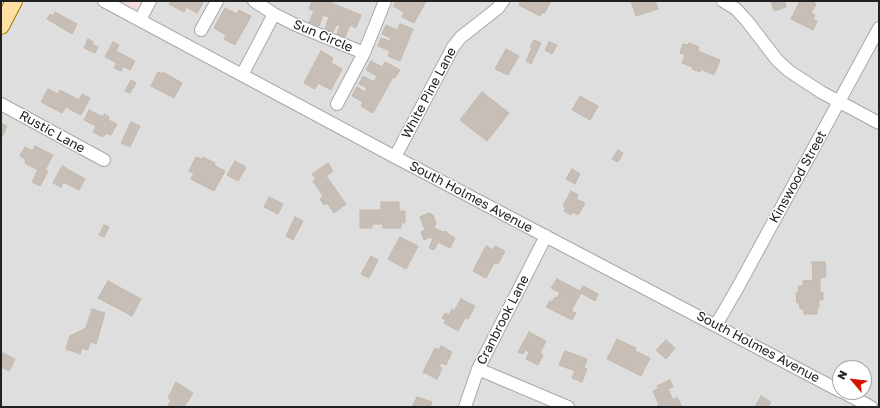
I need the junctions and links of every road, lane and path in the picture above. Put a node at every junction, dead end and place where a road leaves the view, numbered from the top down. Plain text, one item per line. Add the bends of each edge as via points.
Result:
1 (14, 1) edge
2 (104, 1) edge
3 (150, 1) edge
4 (217, 1) edge
5 (254, 1) edge
6 (385, 1) edge
7 (503, 1) edge
8 (723, 1) edge
9 (274, 14) junction
10 (140, 20) junction
11 (1, 26) edge
12 (879, 28) edge
13 (201, 30) dead end
14 (364, 53) junction
15 (242, 75) junction
16 (839, 102) junction
17 (1, 104) edge
18 (337, 104) dead end
19 (879, 123) edge
20 (395, 157) junction
21 (104, 160) dead end
22 (546, 236) junction
23 (716, 325) junction
24 (478, 369) junction
25 (832, 386) edge
26 (858, 400) edge
27 (465, 407) edge
28 (568, 407) edge
29 (871, 407) edge

1 - 11 main road
2 - 10 street, South Holmes Avenue
3 - 10 street
4 - 13 street
5 - 9 street, Sun Circle
6 - 14 street, Sun Circle
7 - 20 street, White Pine Lane via 453,47
8 - 16 street via 736,9 789,71
9 - 14 street, Sun Circle via 315,34
9 - 15 street
10 - 15 street, South Holmes Avenue
12 - 16 street, Kinswood Street
14 - 18 street
15 - 20 street, South Holmes Avenue
16 - 19 street
16 - 23 street, Kinswood Street
17 - 21 street, Rustic Lane
20 - 22 street, South Holmes Avenue
22 - 23 street, South Holmes Avenue
22 - 24 street, Cranbrook Lane
23 - 25 street, South Holmes Avenue
24 - 27 street, Cranbrook Lane
24 - 28 street
26 - 29 street

